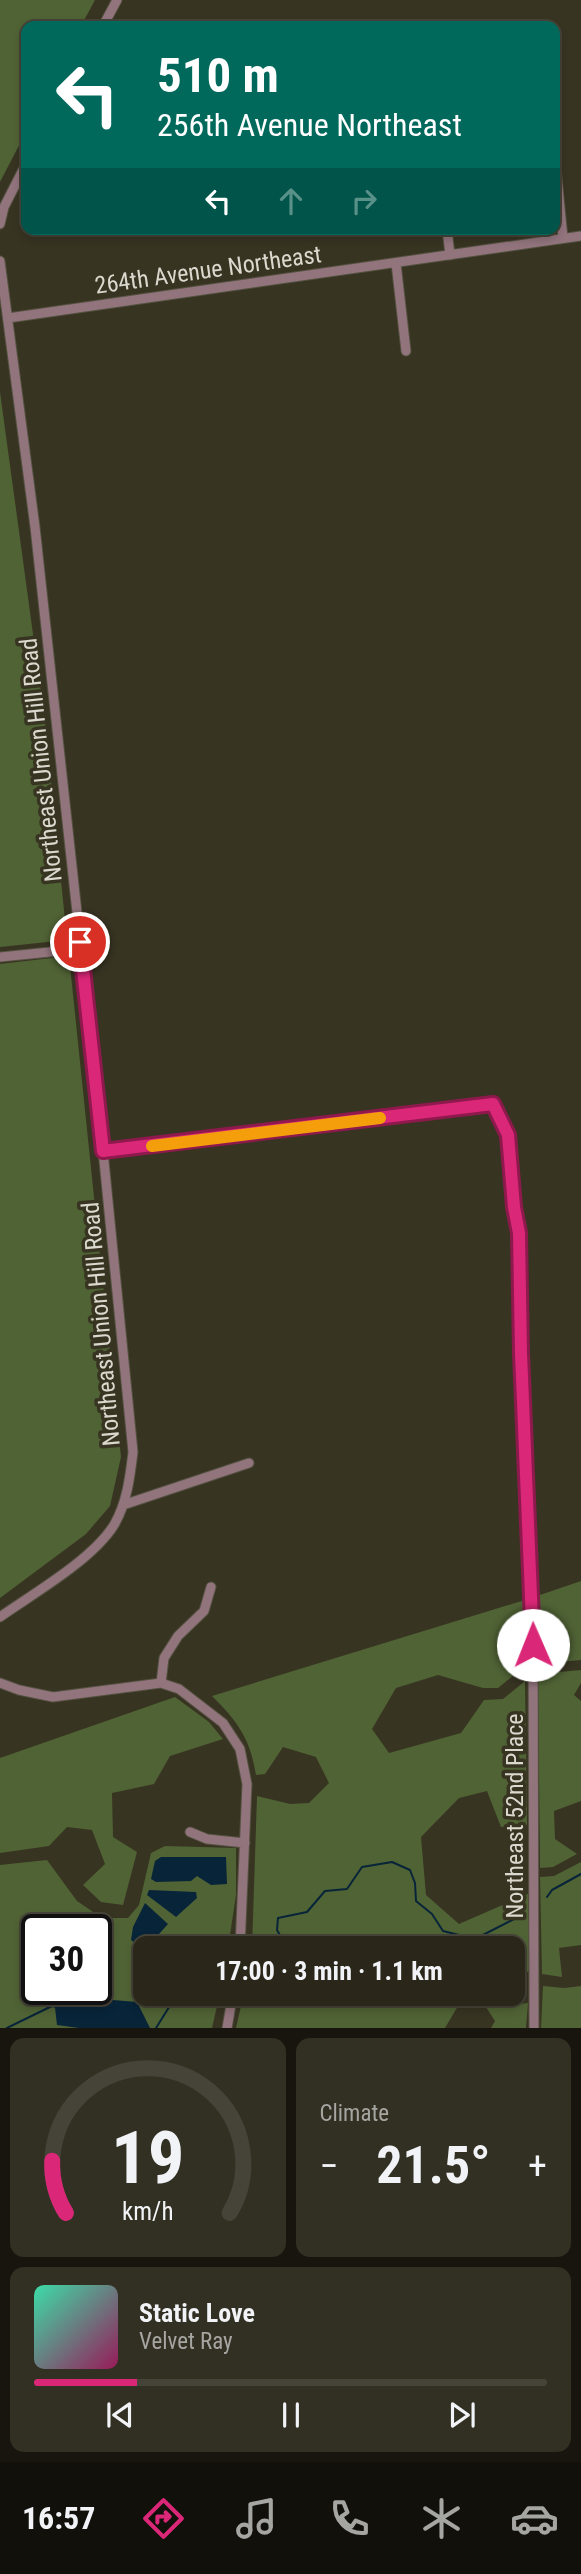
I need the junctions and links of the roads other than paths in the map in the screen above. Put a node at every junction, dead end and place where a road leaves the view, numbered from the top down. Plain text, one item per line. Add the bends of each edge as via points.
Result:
1 (117, 0) edge
2 (106, 21) edge
3 (21, 174) edge
4 (560, 208) edge
5 (0, 224) edge
6 (448, 235) edge
7 (581, 236) edge
8 (563, 238) junction
9 (450, 255) junction
10 (0, 261) edge
11 (396, 262) junction
12 (8, 318) junction
13 (406, 351) dead end
14 (80, 949) junction
15 (0, 957) edge
16 (103, 1151) junction
17 (249, 1463) dead end
18 (123, 1505) junction
19 (211, 1587) dead end
20 (0, 1617) edge
21 (1, 1682) edge
22 (161, 1683) junction
23 (190, 1832) dead end
24 (245, 1843) junction
25 (241, 1936) edge
26 (231, 2006) edge
27 (227, 2028) edge
28 (534, 2028) edge

1 - 2 street
3 - 5 street
4 - 8 street
6 - 9 street
7 - 8 street, 264th Avenue Northeast
8 - 9 street, 264th Avenue Northeast
9 - 11 street, 264th Avenue Northeast
10 - 12 street, Northeast Union Hill Road
11 - 12 street, 264th Avenue Northeast
11 - 13 street
12 - 14 street, Northeast Union Hill Road via 36,527
14 - 15 street
14 - 16 street, Northeast Union Hill Road
16 - 18 street, Northeast Union Hill Road via 133,1452
16 - 28 street, Northeast 52nd Place via 493,1104 508,1135 519,1233 533,1618
17 - 18 street
18 - 20 street, Northeast Union Hill Road via 97,1546
19 - 22 street via 204,1611 163,1658
21 - 22 street via 53,1697
22 - 24 street via 179,1689 223,1723 240,1749 247,1784
23 - 24 street via 207,1839
24 - 25 street
26 - 27 street

